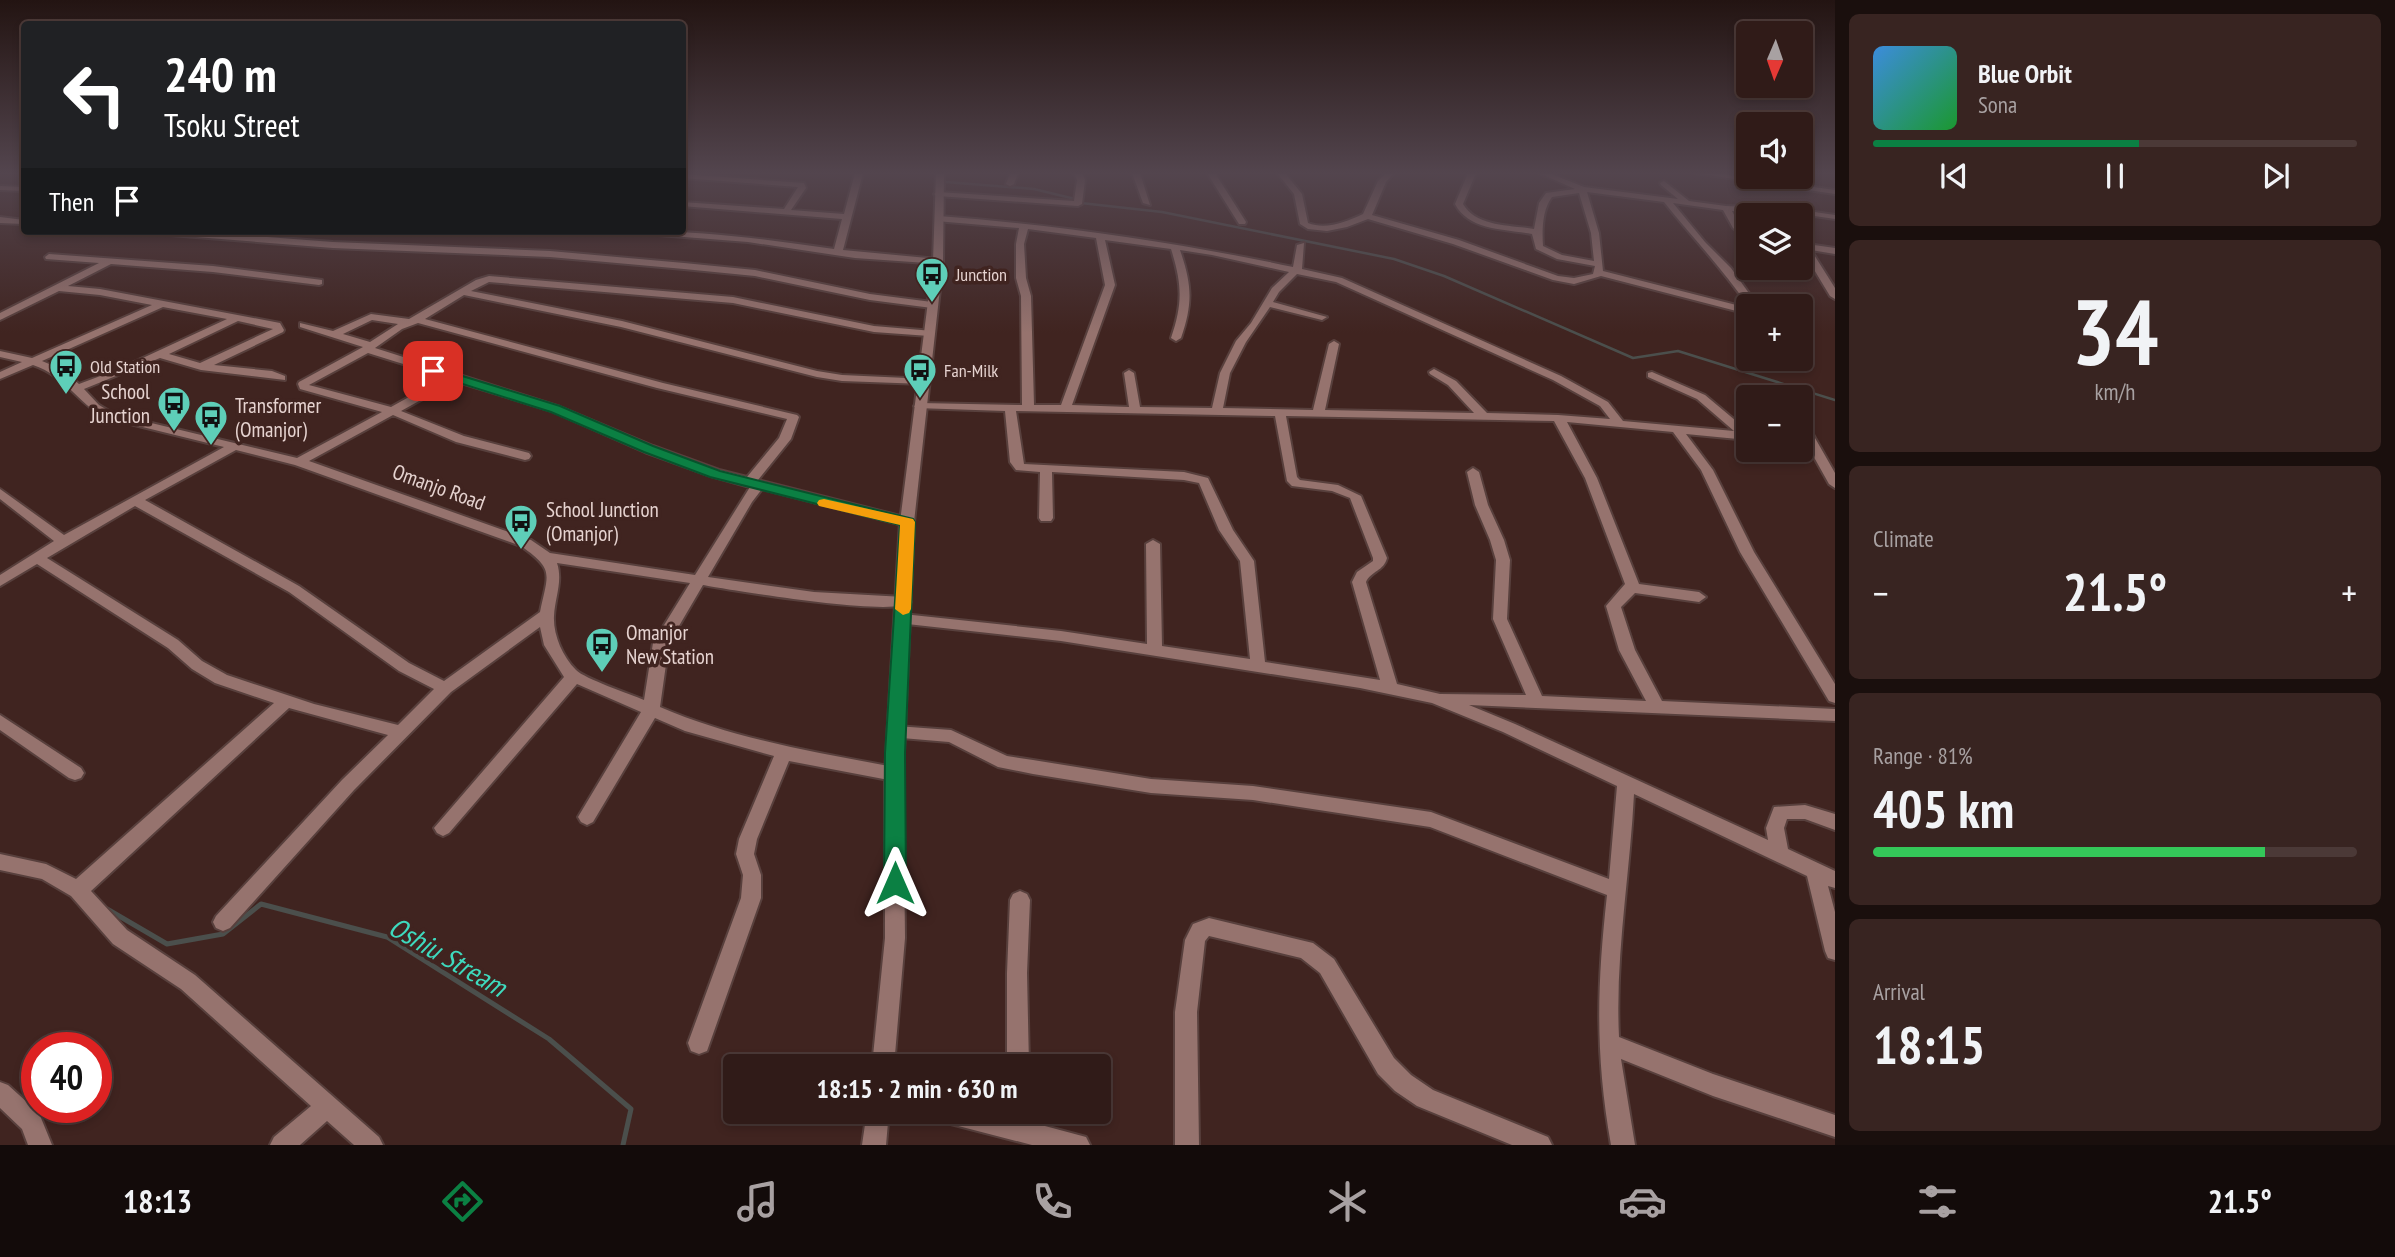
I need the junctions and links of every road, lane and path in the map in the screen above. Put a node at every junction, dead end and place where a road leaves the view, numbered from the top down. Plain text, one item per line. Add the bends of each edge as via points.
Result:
1 (845, 226) edge
2 (939, 226) edge
3 (1024, 226) edge
4 (1027, 226) edge
5 (1403, 226) edge
6 (1507, 226) edge
7 (1540, 226) edge
8 (1594, 226) edge
9 (1688, 226) edge
10 (1535, 232) junction
11 (686, 234) edge
12 (208, 235) edge
13 (1100, 238) junction
14 (1301, 245) dead end
15 (1813, 246) edge
16 (1175, 247) junction
17 (838, 251) junction
18 (1835, 251) edge
19 (49, 257) dead end
20 (938, 262) junction
21 (107, 263) junction
22 (1813, 264) edge
23 (1297, 269) junction
24 (1599, 269) junction
25 (319, 282) dead end
26 (58, 288) junction
27 (462, 292) junction
28 (1745, 294) edge
29 (1835, 296) edge
30 (162, 303) junction
31 (1269, 304) junction
32 (932, 305) junction
33 (1736, 308) edge
34 (0, 317) edge
35 (1322, 317) dead end
36 (234, 319) junction
37 (413, 321) junction
38 (304, 325) dead end
39 (929, 333) junction
40 (335, 334) junction
41 (1176, 338) dead end
42 (1334, 344) dead end
43 (369, 347) junction
44 (0, 354) edge
45 (159, 354) junction
46 (33, 362) junction
47 (201, 367) junction
48 (1129, 373) dead end
49 (1434, 373) dead end
50 (1652, 375) dead end
51 (0, 376) edge
52 (454, 377) junction
53 (281, 378) dead end
54 (923, 381) junction
55 (77, 388) junction
56 (920, 406) junction
57 (1010, 408) junction
58 (1028, 409) junction
59 (1065, 409) junction
60 (1135, 410) junction
61 (392, 411) junction
62 (1217, 411) junction
63 (1280, 413) junction
64 (1318, 414) junction
65 (1484, 417) junction
66 (1558, 418) junction
67 (1619, 423) junction
68 (1736, 426) edge
69 (1676, 428) junction
70 (1736, 435) edge
71 (234, 446) junction
72 (1813, 454) edge
73 (525, 456) dead end
74 (299, 462) junction
75 (1046, 471) junction
76 (1473, 472) dead end
77 (1835, 484) edge
78 (753, 485) junction
79 (0, 493) edge
80 (135, 500) junction
81 (1046, 518) dead end
82 (907, 522) junction
83 (63, 541) junction
84 (1153, 544) dead end
85 (546, 557) junction
86 (39, 559) junction
87 (0, 581) edge
88 (698, 581) junction
89 (1632, 588) junction
90 (1699, 597) dead end
91 (903, 611) junction
92 (547, 614) junction
93 (1155, 652) junction
94 (1258, 667) junction
95 (575, 677) junction
96 (445, 688) junction
97 (1390, 688) junction
98 (1835, 697) edge
99 (1435, 698) junction
100 (286, 701) junction
101 (1536, 701) junction
102 (1658, 708) junction
103 (650, 709) junction
104 (1835, 715) edge
105 (0, 721) edge
106 (402, 732) junction
107 (896, 732) junction
108 (784, 753) junction
109 (75, 773) dead end
110 (894, 774) junction
111 (1626, 783) junction
112 (587, 817) dead end
113 (1835, 822) edge
114 (443, 828) dead end
115 (1780, 855) junction
116 (0, 862) edge
117 (1815, 871) junction
118 (1835, 880) edge
119 (78, 890) junction
120 (1618, 891) junction
121 (1020, 900) dead end
122 (223, 922) dead end
123 (1835, 951) edge
124 (699, 1043) dead end
125 (1611, 1044) junction
126 (884, 1054) edge
127 (1018, 1054) edge
128 (0, 1093) edge
129 (328, 1106) junction
130 (876, 1124) edge
131 (1026, 1124) edge
132 (1835, 1126) edge
133 (40, 1145) edge
134 (282, 1145) edge
135 (371, 1145) edge
136 (874, 1145) edge
137 (1078, 1145) edge
138 (1187, 1145) edge
139 (1541, 1145) edge
140 (1623, 1145) edge

1 - 17 street
2 - 20 street
3 - 58 street via 1020,244
4 - 13 street
5 - 24 street via 1556,278 1580,281
6 - 10 street
7 - 10 street
8 - 24 street
9 - 28 street
10 - 24 street via 1543,250
11 - 17 street
12 - 32 street via 696,267
13 - 16 street
13 - 59 street via 1110,285
14 - 23 street
15 - 18 street
16 - 23 street
16 - 41 street via 1188,295
17 - 20 street
19 - 21 street
20 - 32 street
21 - 25 street
21 - 26 street
22 - 29 street
23 - 31 street via 1275,290
23 - 67 street via 1339,280 1557,378 1604,404
24 - 33 street
26 - 30 street
26 - 34 street
27 - 37 street
27 - 39 street via 483,280 508,280 733,300 874,329
27 - 54 street via 611,322 817,374
30 - 36 street
30 - 46 street
31 - 35 street
31 - 62 street via 1241,341 1225,373
32 - 39 street
36 - 45 street
36 - 47 street via 276,325 279,330
37 - 40 street via 371,317
37 - 43 street
37 - 78 street via 790,416 793,423 785,439
38 - 40 street
39 - 54 street
40 - 43 street
42 - 64 street
43 - 52 street
43 - 61 street via 307,380 304,387
44 - 46 street, Omanjo Road
45 - 47 street
45 - 55 street
46 - 51 street
46 - 55 street, Omanjo Road via 61,373
47 - 53 street
48 - 60 street
49 - 65 street via 1452,383
50 - 68 street via 1701,397
52 - 61 street
52 - 78 street via 556,409 649,449
54 - 56 street
55 - 71 street, Omanjo Road via 90,406 110,416
56 - 57 street
56 - 82 street
57 - 58 street
57 - 75 street via 1017,465
58 - 59 street
59 - 60 street
60 - 62 street
61 - 73 street via 460,439
61 - 74 street
62 - 63 street
63 - 64 street
63 - 97 street via 1291,478 1305,485 1348,491 1360,503 1380,558 1359,582
64 - 65 street
65 - 66 street
66 - 67 street
66 - 89 street via 1591,478
67 - 69 street
69 - 70 street
69 - 98 street via 1707,470 1747,552
71 - 74 street, Omanjo Road
71 - 80 street
72 - 77 street
74 - 85 street, Omanjo Road via 482,526 526,543
75 - 81 street
75 - 94 street via 1184,476 1204,481 1226,530 1247,561
76 - 101 street via 1503,558 1500,619
78 - 82 street
78 - 88 street
79 - 83 street
80 - 83 street
80 - 96 street via 294,589 404,667
82 - 91 street
83 - 86 street
84 - 93 street
85 - 88 street via 613,564
85 - 92 street via 554,577
86 - 87 street
86 - 100 street via 221,679
88 - 91 street
88 - 103 street via 661,643
89 - 90 street
89 - 102 street via 1613,606 1628,650
91 - 93 street
91 - 107 street
92 - 95 street via 552,645
92 - 96 street
93 - 94 street
94 - 97 street
95 - 103 street
95 - 114 street
96 - 106 street
97 - 99 street
99 - 101 street
99 - 111 street
100 - 106 street
100 - 119 street
101 - 102 street
102 - 104 street
103 - 108 street via 691,727
103 - 112 street
105 - 109 street
106 - 122 street
107 - 110 street
107 - 120 street via 951,736 1004,762 1033,767 1431,820
108 - 110 street
108 - 124 street via 748,838 745,854 752,875 751,898
110 - 126 street via 895,938
111 - 115 street
111 - 120 street
113 - 115 street via 1805,812 1780,812 1775,828
115 - 117 street
116 - 119 street via 46,872
117 - 118 street
117 - 123 street
119 - 129 street via 120,937 188,982
120 - 125 street via 1607,1010
121 - 127 street
125 - 132 street
125 - 140 street
128 - 133 street via 31,1121
129 - 134 street
129 - 135 street
130 - 136 street
131 - 137 street
138 - 139 street via 1186,1012 1195,940 1200,930 1209,927 1306,950 1318,957 1385,1066 1403,1083 1425,1098

